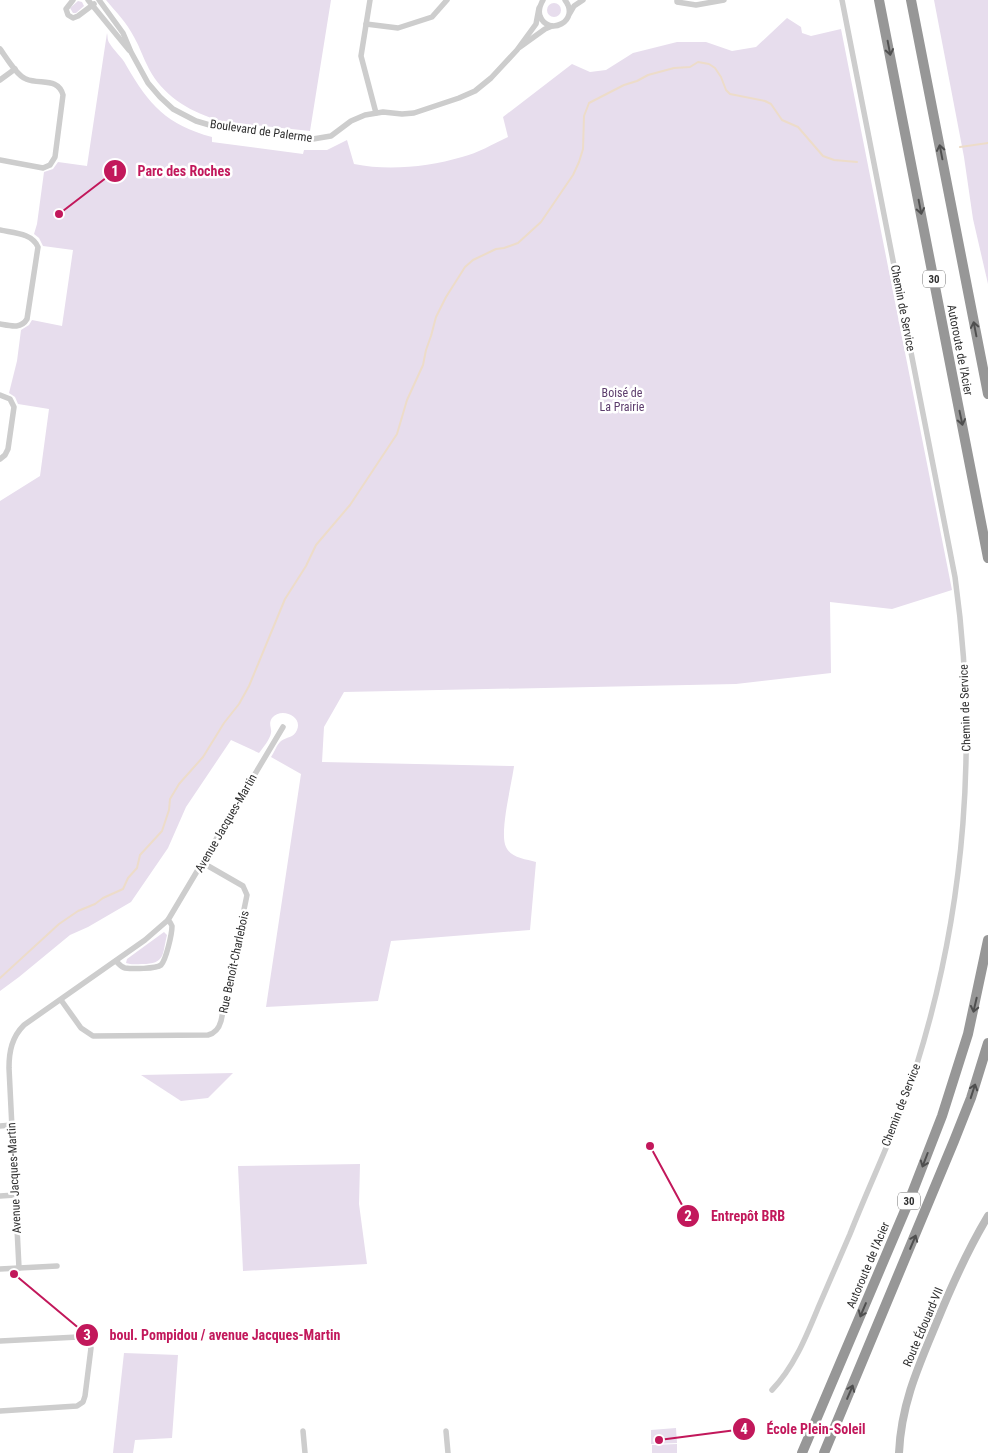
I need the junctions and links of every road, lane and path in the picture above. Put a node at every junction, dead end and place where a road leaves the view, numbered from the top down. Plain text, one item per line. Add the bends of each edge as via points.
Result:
1 (73, 0) edge
2 (99, 0) edge
3 (370, 0) edge
4 (447, 0) edge
5 (544, 0) edge
6 (565, 0) edge
7 (583, 0) edge
8 (670, 0) edge
9 (724, 0) edge
10 (842, 0) edge
11 (880, 0) edge
12 (911, 0) edge
13 (677, 1) edge
14 (90, 3) edge
15 (539, 8) junction
16 (569, 15) junction
17 (366, 24) junction
18 (554, 26) junction
19 (0, 49) edge
20 (517, 50) junction
21 (131, 52) junction
22 (15, 69) junction
23 (0, 80) edge
24 (376, 112) junction
25 (0, 160) edge
26 (0, 230) edge
27 (0, 324) edge
28 (988, 394) edge
29 (0, 395) edge
30 (0, 459) edge
31 (988, 558) edge
32 (283, 727) dead end
33 (203, 863) junction
34 (168, 920) junction
35 (988, 940) edge
36 (116, 961) junction
37 (61, 1000) junction
38 (988, 1043) edge
39 (0, 1126) edge
40 (12, 1126) junction
41 (15, 1195) junction
42 (0, 1196) edge
43 (988, 1216) edge
44 (57, 1266) dead end
45 (19, 1268) junction
46 (0, 1269) edge
47 (0, 1341) edge
48 (772, 1390) dead end
49 (0, 1411) edge
50 (303, 1431) dead end
51 (446, 1431) dead end
52 (304, 1453) edge
53 (448, 1453) edge
54 (802, 1453) edge
55 (824, 1453) edge
56 (899, 1453) edge

1 - 14 street, Boulevard de Palerme via 66,8 71,17 78,16
2 - 14 street, Boulevard de Palerme
2 - 21 street, Boulevard de Palerme via 121,29
3 - 17 street
4 - 17 street via 432,17 398,28
5 - 15 street, Boulevard de Palerme
6 - 16 street
7 - 16 street, Boulevard de Palerme
8 - 13 street
9 - 13 street via 692,5
10 - 48 street, Chemin de Service via 955,577 966,708 966,794 950,924 916,1066 807,1333 786,1374
11 -> 31 highway, Autoroute de l'Acier / 30
28 -> 12 highway, Autoroute de l'Acier / 30
14 - 21 street, Boulevard de Palerme
15 - 18 street via 544,22
15 - 20 street, Boulevard de Palerme via 536,24
16 - 18 street, Boulevard de Palerme via 562,24
17 - 24 street via 361,60
18 - 20 street, Boulevard de Palerme via 540,32
19 - 22 street
20 - 24 street, Boulevard de Palerme via 485,84 466,95 414,113
21 - 24 street, Boulevard de Palerme via 160,97 178,112 204,124 319,139 334,134 354,119
22 - 23 street
22 - 25 street via 26,79 55,84 62,90 55,157 50,165 43,168
26 - 27 street via 32,238 38,250 27,319 20,326
29 - 30 street via 10,399 14,407 8,451
32 - 33 street, Avenue Jacques-Martin
33 - 34 street, Avenue Jacques-Martin
33 - 37 street, Rue Benoît-Charlebois via 242,886 247,895 220,1026 215,1033 93,1036 81,1028
34 - 36 street, Avenue Jacques-Martin
34 - 36 street via 172,926 171,934 165,959 160,965 126,968
35 -> 54 highway, Autoroute de l'Acier / 30 via 968,1034 940,1122
36 - 37 street, Avenue Jacques-Martin
37 - 40 street, Avenue Jacques-Martin via 24,1025 12,1042 9,1068
55 -> 38 highway, 30 via 954,1142
39 - 40 street
40 - 41 street, Avenue Jacques-Martin
41 - 42 street
41 - 45 street, Avenue Jacques-Martin
43 - 56 main road, Route Édouard-VII via 961,1266 914,1379 903,1412
44 - 45 street
45 - 46 street
47 - 49 street via 78,1337 85,1339 91,1348 85,1396 77,1406
50 - 52 street
51 - 53 street

